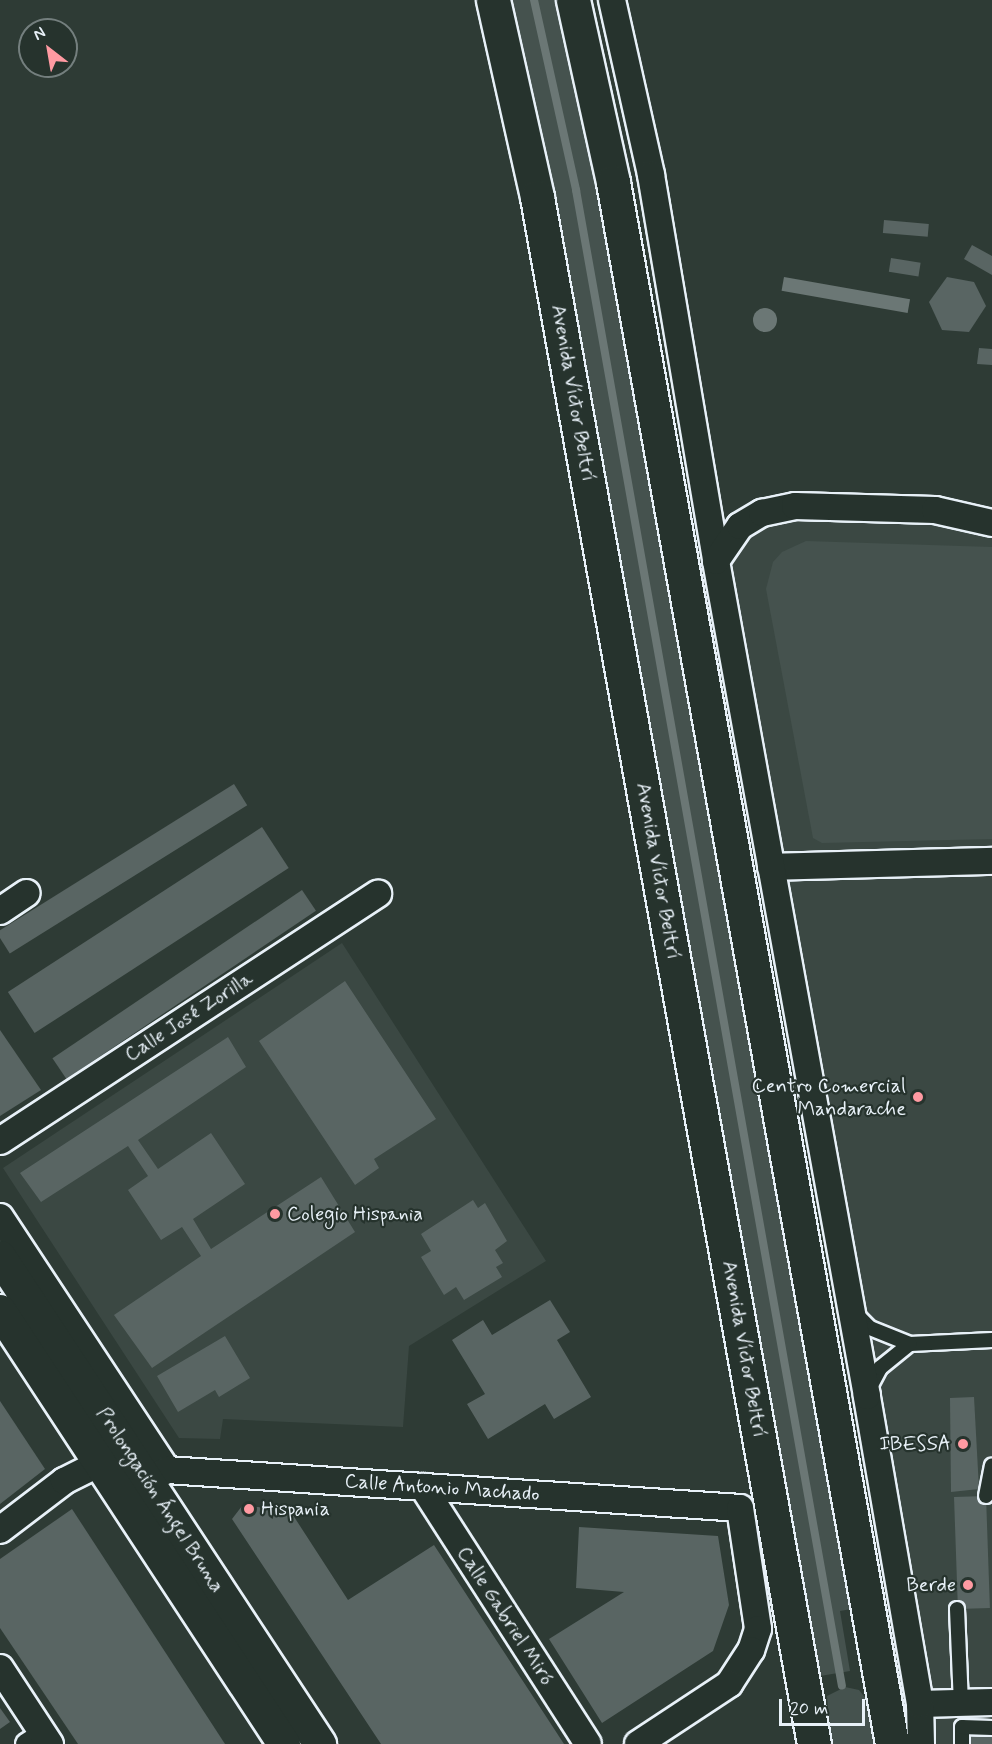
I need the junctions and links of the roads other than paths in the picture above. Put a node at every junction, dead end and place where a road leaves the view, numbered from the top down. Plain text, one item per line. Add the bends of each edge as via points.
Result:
1 (493, 0) edge
2 (573, 0) edge
3 (612, 0) edge
4 (992, 523) edge
5 (716, 561) junction
6 (992, 861) edge
7 (771, 867) junction
8 (27, 893) dead end
9 (378, 894) dead end
10 (0, 911) edge
11 (0, 1141) edge
12 (0, 1217) edge
13 (0, 1257) edge
14 (850, 1306) junction
15 (4, 1325) edge
16 (992, 1340) edge
17 (910, 1344) junction
18 (867, 1396) junction
19 (113, 1455) junction
20 (992, 1466) edge
21 (157, 1475) junction
22 (423, 1487) junction
23 (986, 1496) dead end
24 (0, 1530) edge
25 (957, 1609) dead end
26 (0, 1668) edge
27 (992, 1702) edge
28 (961, 1703) junction
29 (920, 1704) junction
30 (992, 1728) edge
31 (40, 1740) edge
32 (285, 1744) edge
33 (320, 1744) edge
34 (588, 1744) edge
35 (638, 1744) edge
36 (814, 1744) edge
37 (892, 1744) edge
38 (921, 1744) edge
39 (962, 1744) edge

1 - 36 main road, Avenida Víctor Beltrí via 539,208
2 - 37 main road via 614,182
3 - 5 street via 651,175
4 - 5 street via 935,510 795,506 746,522 732,534
5 - 7 street
6 - 7 street
7 - 14 street
8 - 10 street
9 - 11 street, Calle José Zorilla
12 - 21 street, Prolongación Ángel Bruna
13 - 19 street, Prolongación Ángel Bruna
14 - 17 lane via 870,1328
14 - 18 street
15 - 19 street, Prolongación Ángel Bruna
16 - 17 lane
17 - 18 lane via 880,1368
18 - 29 street
19 - 21 street, Prolongación Ángel Bruna
19 - 24 street via 64,1480
19 - 32 street, Prolongación Ángel Bruna
20 - 23 lane
21 - 22 street, Calle Antonio Machado
21 - 33 street, Prolongación Ángel Bruna
22 - 34 street, Calle Gabriel Miró
22 - 35 street, Calle Antonio Machado via 740,1508 758,1629 751,1650 729,1684
25 - 28 lane
26 - 31 street
27 - 28 street
28 - 29 street
29 - 38 street
30 - 39 lane via 962,1727

